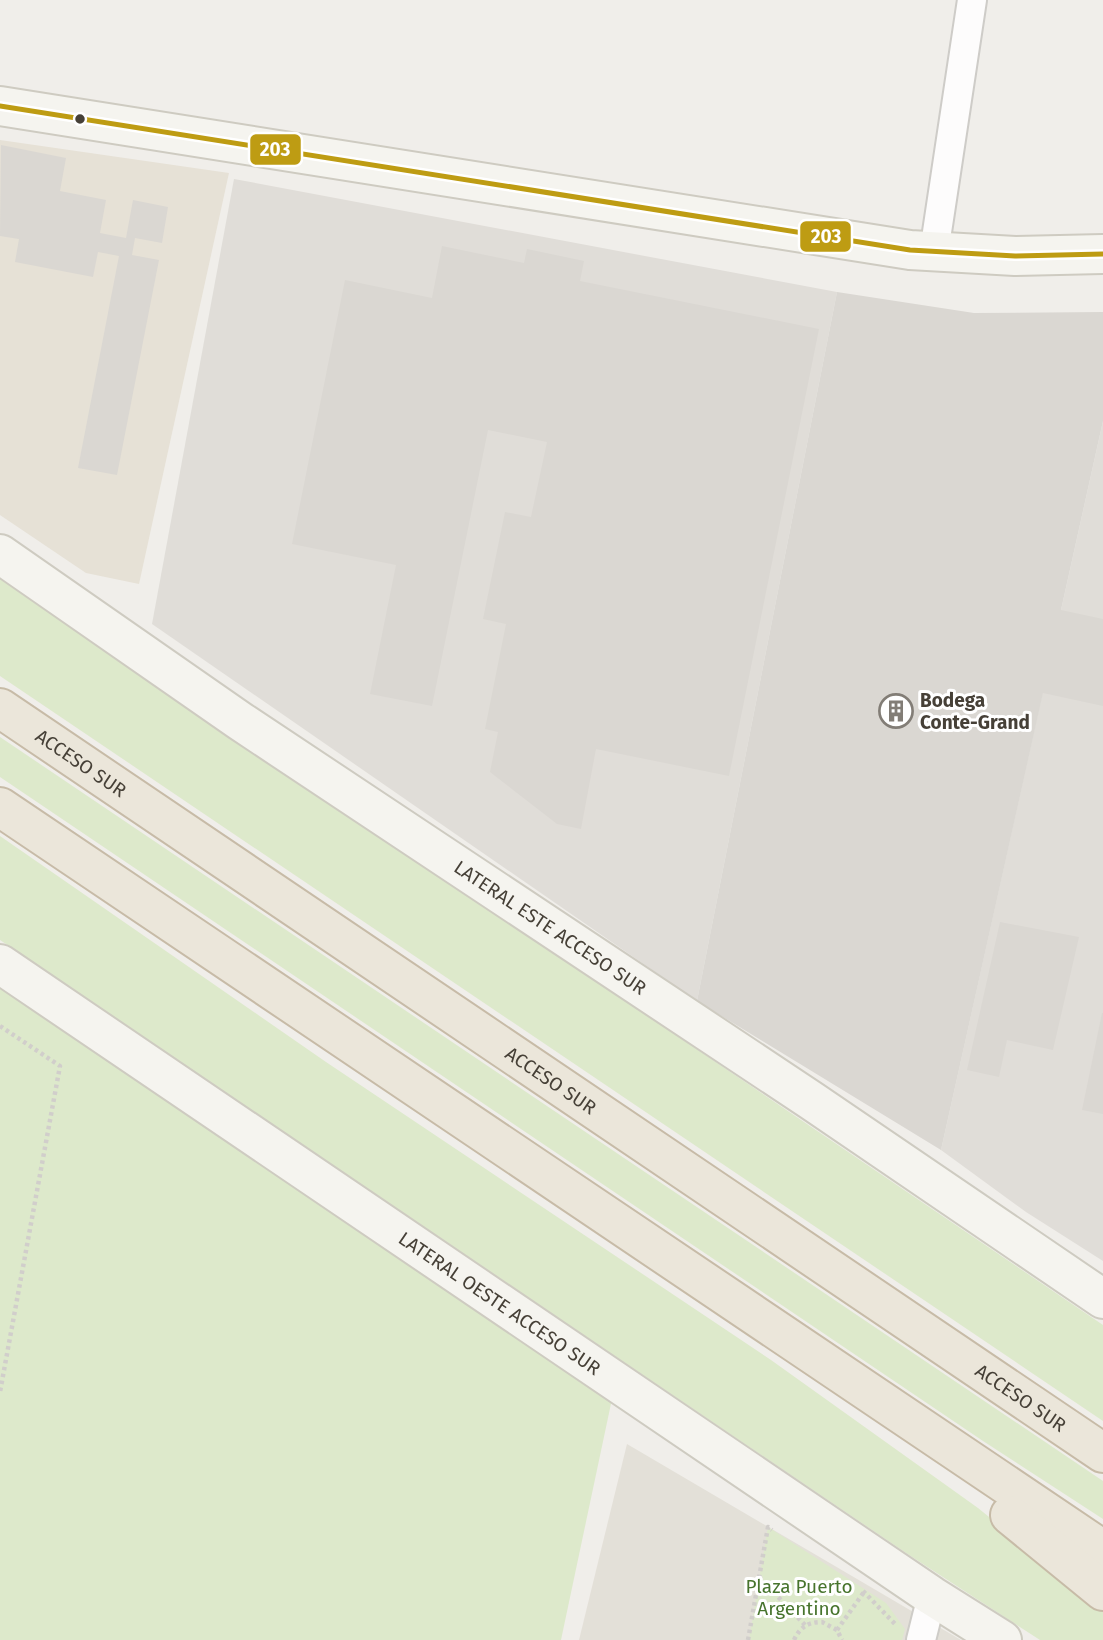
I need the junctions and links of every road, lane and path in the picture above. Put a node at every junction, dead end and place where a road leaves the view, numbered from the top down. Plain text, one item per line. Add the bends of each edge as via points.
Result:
1 (972, 0) edge
2 (0, 106) edge
3 (934, 252) junction
4 (1103, 254) edge
5 (0, 554) edge
6 (0, 708) edge
7 (0, 807) edge
8 (0, 964) edge
9 (0, 1026) edge
10 (1103, 1299) edge
11 (839, 1373) junction
12 (0, 1392) edge
13 (1103, 1453) edge
14 (778, 1534) dead end
15 (1103, 1550) edge
16 (758, 1576) junction
17 (853, 1585) dead end
18 (1103, 1591) edge
19 (864, 1592) junction
20 (932, 1596) junction
21 (805, 1625) junction
22 (896, 1626) dead end
23 (837, 1630) junction
24 (748, 1640) edge
25 (794, 1640) edge
26 (842, 1640) edge
27 (921, 1640) edge
28 (1002, 1640) edge

1 - 3 street
2 - 3 street
3 - 4 street
5 - 10 street, LATERAL ESTE ACCESO SUR via 240,721
6 - 13 highway, ACCESO SUR
7 - 11 highway
8 - 20 street, LATERAL OESTE ACCESO SUR
9 - 12 path via 61,1066
11 - 15 highway
11 - 18 highway
14 - 16 path via 768,1527
16 - 21 path
16 - 24 path
17 - 19 path
19 - 22 path
19 - 23 path
20 - 27 street
20 - 28 street, LATERAL OESTE ACCESO SUR
21 - 23 path via 822,1622
21 - 25 path
23 - 26 path

